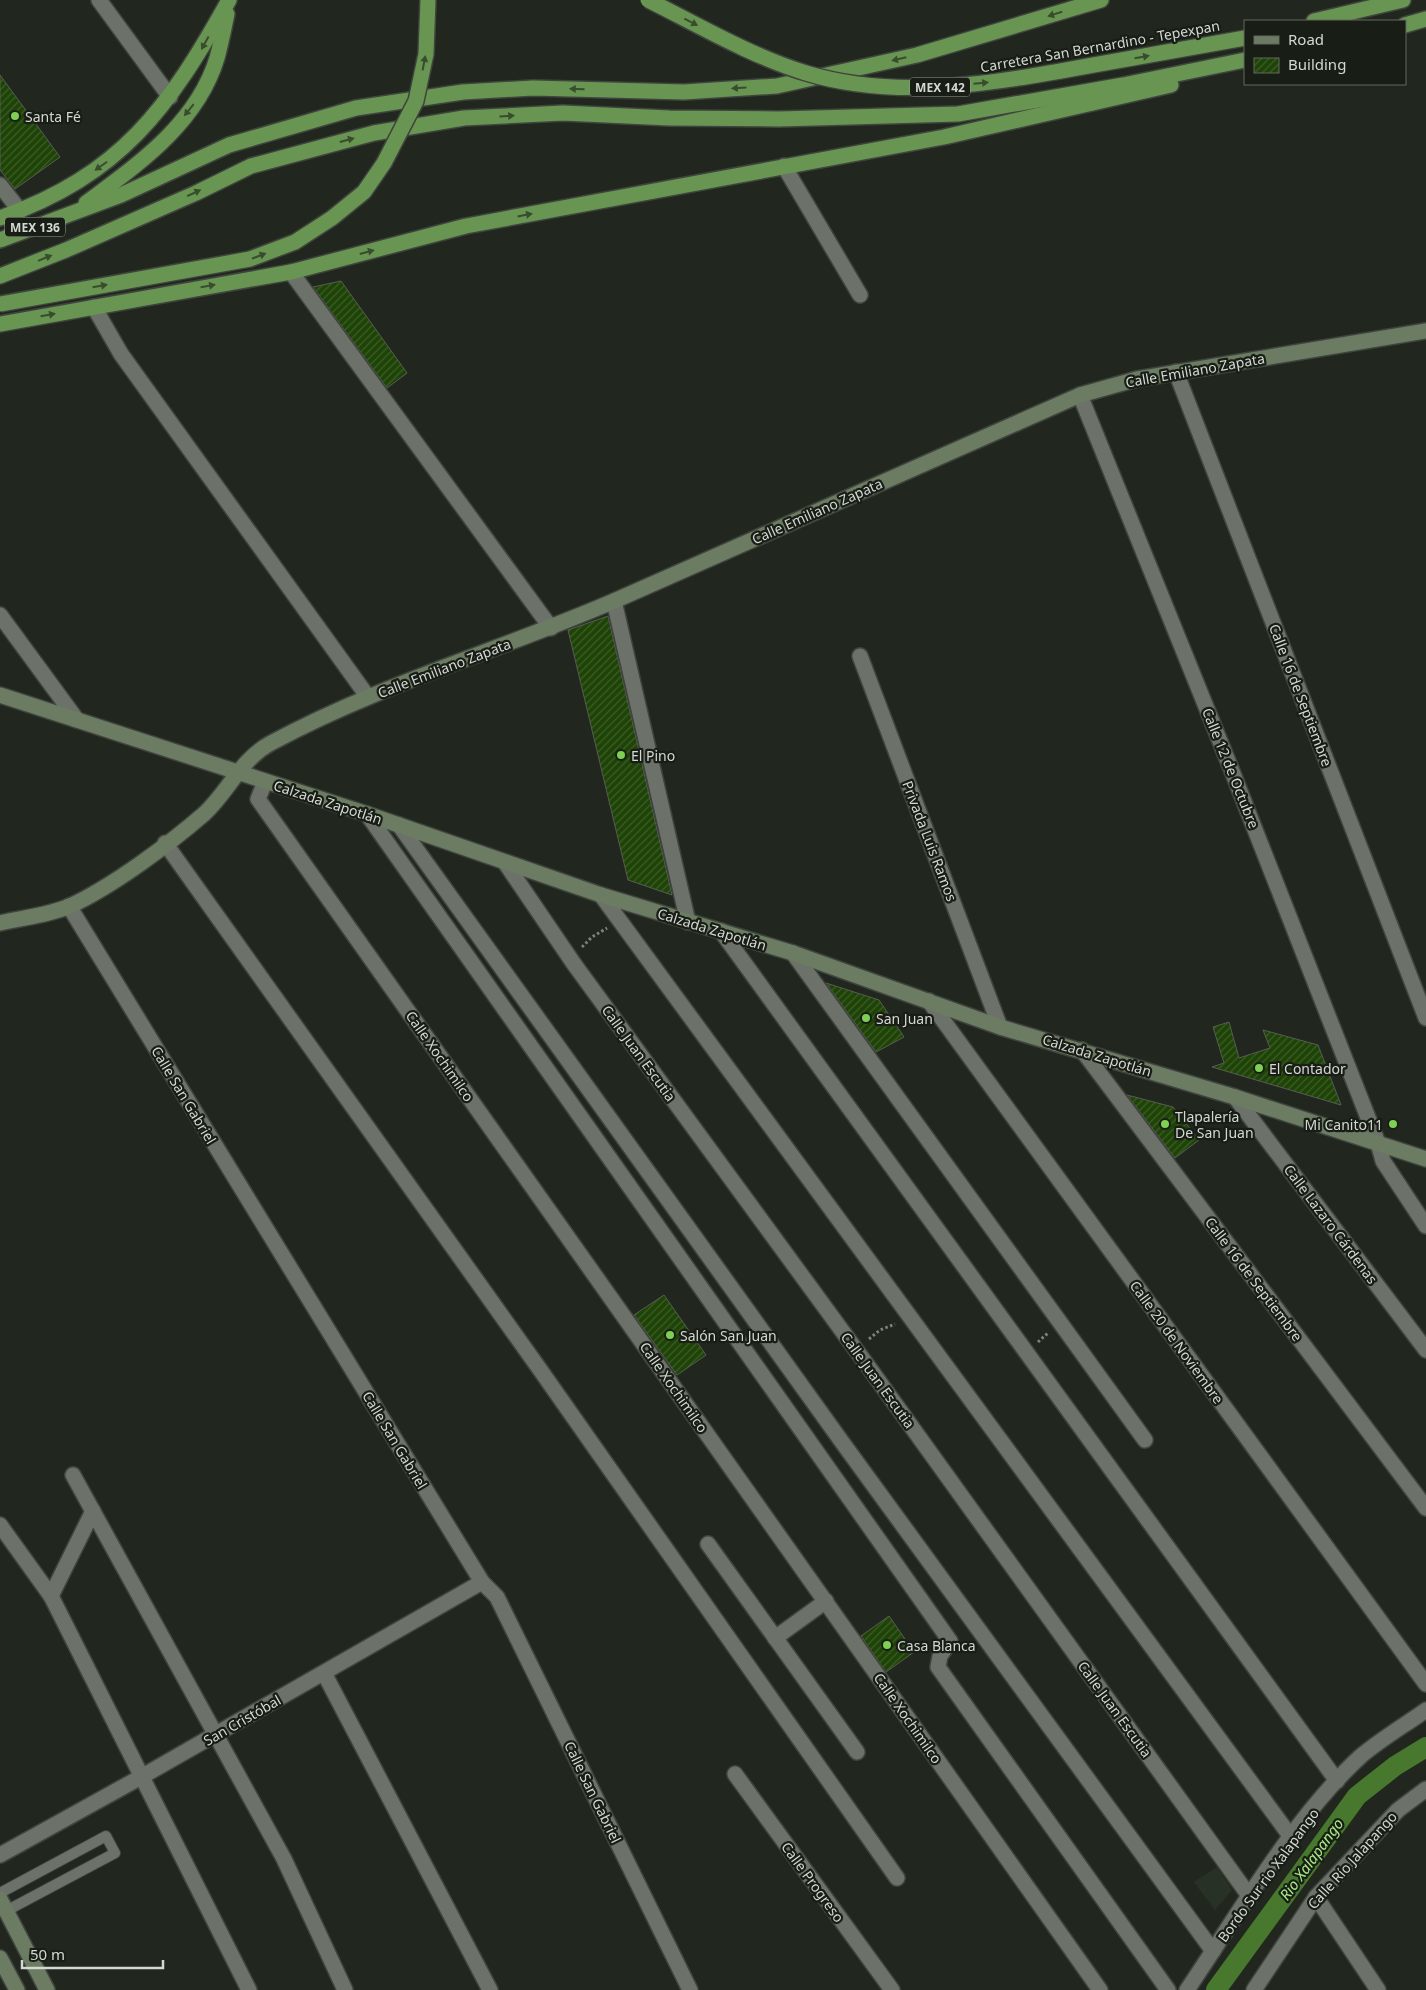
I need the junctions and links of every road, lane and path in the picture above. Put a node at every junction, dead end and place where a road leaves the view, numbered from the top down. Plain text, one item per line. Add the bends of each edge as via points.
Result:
1 (99, 0) edge
2 (230, 0) edge
3 (428, 0) edge
4 (648, 0) edge
5 (1101, 0) edge
6 (1403, 0) edge
7 (1318, 20) edge
8 (1426, 20) edge
9 (1406, 24) edge
10 (1244, 38) edge
11 (1244, 60) edge
12 (1244, 66) edge
13 (170, 97) junction
14 (784, 166) junction
15 (0, 185) edge
16 (20, 211) junction
17 (71, 215) junction
18 (0, 218) edge
19 (0, 240) edge
20 (291, 272) junction
21 (0, 276) edge
22 (860, 295) dead end
23 (0, 304) edge
24 (94, 307) junction
25 (0, 324) edge
26 (1426, 331) edge
27 (1176, 372) junction
28 (1080, 395) junction
29 (614, 601) junction
30 (0, 615) edge
31 (551, 628) junction
32 (860, 656) dead end
33 (0, 695) edge
34 (368, 697) junction
35 (77, 720) junction
36 (237, 772) junction
37 (265, 782) junction
38 (367, 814) junction
39 (399, 825) junction
40 (165, 843) junction
41 (506, 864) junction
42 (601, 895) junction
43 (69, 906) junction
44 (688, 922) junction
45 (0, 923) edge
46 (625, 928) junction
47 (720, 931) junction
48 (793, 953) junction
49 (574, 964) junction
50 (929, 1001) junction
51 (1426, 1018) edge
52 (1000, 1026) junction
53 (1082, 1050) junction
54 (1235, 1097) junction
55 (1378, 1142) junction
56 (1426, 1159) edge
57 (1426, 1226) edge
58 (1059, 1322) junction
59 (917, 1328) junction
60 (1426, 1350) edge
61 (1027, 1354) junction
62 (870, 1368) junction
63 (1145, 1440) dead end
64 (73, 1475) dead end
65 (1426, 1508) edge
66 (93, 1510) junction
67 (0, 1525) edge
68 (708, 1544) dead end
69 (482, 1582) junction
70 (52, 1596) junction
71 (826, 1602) junction
72 (775, 1638) junction
73 (324, 1673) junction
74 (1426, 1684) edge
75 (1426, 1710) edge
76 (216, 1734) junction
77 (857, 1752) dead end
78 (734, 1774) dead end
79 (141, 1777) junction
80 (1337, 1782) junction
81 (1426, 1789) edge
82 (1291, 1837) junction
83 (0, 1855) edge
84 (897, 1878) dead end
85 (0, 1892) edge
86 (1316, 1896) junction
87 (1250, 1897) junction
88 (3, 1905) edge
89 (1213, 1952) junction
90 (0, 1958) edge
91 (17, 1990) edge
92 (47, 1990) edge
93 (249, 1990) edge
94 (345, 1990) edge
95 (490, 1990) edge
96 (690, 1990) edge
97 (892, 1990) edge
98 (1100, 1990) edge
99 (1168, 1990) edge
100 (1187, 1990) edge
101 (1254, 1990) edge
102 (1378, 1990) edge

1 - 13 street
2 -> 13 highway
2 -> 17 highway via 216,60 195,104 164,143
23 -> 3 highway, bridge via 250,259 295,242 332,218 364,192 384,163 416,101 426,54
4 -> 10 highway, Carretera San Bernardino - Tepexpan / MEX 142, bridge via 754,54 807,73 862,85 930,88 1007,81
5 -> 17 highway via 916,55 777,86 684,92 533,88 463,92 356,108 229,144
6 - 7 highway
8 - 9 highway
21 -> 11 highway via 251,166 374,133 464,118 563,114 761,119 958,114
12 - 14 highway via 944,137
13 -> 16 highway via 112,159 76,184
20 -> 14 highway via 466,226
14 - 22 street
15 - 16 street
16 - 18 highway
17 - 19 highway, MEX 136
24 -> 20 highway
20 - 31 street
25 -> 24 highway
24 - 34 street via 121,354
26 - 27 street, Calle Emiliano Zapata
27 - 28 street, Calle Emiliano Zapata
27 - 51 street, Calle 16 de Septiembre
28 - 29 street, Calle Emiliano Zapata
28 - 55 street, Calle 12 de Octubre
29 - 31 street, Calle Emiliano Zapata
29 - 44 street
30 - 35 street
31 - 34 street, Calle Emiliano Zapata
32 - 52 street, Privada Luis Ramos
33 - 35 street, Calzada Zapotlán
34 - 36 street, Calle Emiliano Zapata via 269,744
35 - 36 street, Calzada Zapotlán
36 - 37 street, Calzada Zapotlán
36 - 40 street, Calle Emiliano Zapata via 205,812
37 - 38 street, Calzada Zapotlán
37 - 71 street, Calle Xochimilco via 258,799
38 - 39 street, Calzada Zapotlán
38 - 99 street via 950,1641 940,1656 938,1667
39 - 41 street, Calzada Zapotlán
39 - 89 street
40 - 43 street, Calle Emiliano Zapata via 130,870
40 - 84 street via 553,1387
41 - 42 street, Calzada Zapotlán
41 - 49 street, Calle Juan Escutia
42 - 44 street, Calzada Zapotlán
42 - 46 street
43 - 45 street, Calle Emiliano Zapata
43 - 69 street, Calle San Gabriel
44 - 47 street, Calzada Zapotlán
46 - 49 path via 607,928 592,937 578,951
46 - 59 street
47 - 48 street, Calzada Zapotlán
47 - 61 street
48 - 50 street, Calzada Zapotlán
48 - 58 street
49 - 62 street, Calle Juan Escutia
50 - 52 street, Calzada Zapotlán
50 - 74 street, Calle 20 de Noviembre
52 - 53 street, Calzada Zapotlán
53 - 54 street, Calzada Zapotlán
53 - 65 street, Calle 16 de Septiembre
54 - 55 street, Calzada Zapotlán
54 - 60 street, Calle Lazaro Cárdenas
55 - 56 street, Calzada Zapotlán
55 - 57 street, Calle 12 de Octubre via 1383,1161
58 - 61 path
58 - 63 street
59 - 62 path via 902,1321 880,1330 865,1343
59 - 82 street
61 - 80 street
62 - 87 street, Calle Juan Escutia
64 - 66 street
66 - 70 street
66 - 76 street
67 - 70 street
68 - 72 street
69 - 73 street, San Cristóbal
69 - 96 street, Calle San Gabriel via 497,1597
70 - 79 street
71 - 72 street
71 - 98 street, Calle Xochimilco
72 - 77 street
73 - 76 street, San Cristóbal
73 - 95 street
75 - 80 street, Bordo Sur rio Xalapango via 1362,1756
76 - 79 street, San Cristóbal
76 - 94 street via 284,1859
78 - 97 street, Calle Progreso
79 - 83 street, San Cristóbal
79 - 93 street
80 - 82 street, Bordo Sur rio Xalapango
81 - 86 street, Calle Río Jalapango via 1398,1810
82 - 87 street, Bordo Sur rio Xalapango
85 - 88 lane via 106,1836 115,1852
86 - 101 street, Calle Río Jalapango
86 - 102 street
87 - 89 street, Bordo Sur rio Xalapango
88 - 92 street
89 - 100 street, Bordo Sur rio Xalapango
90 - 91 street

